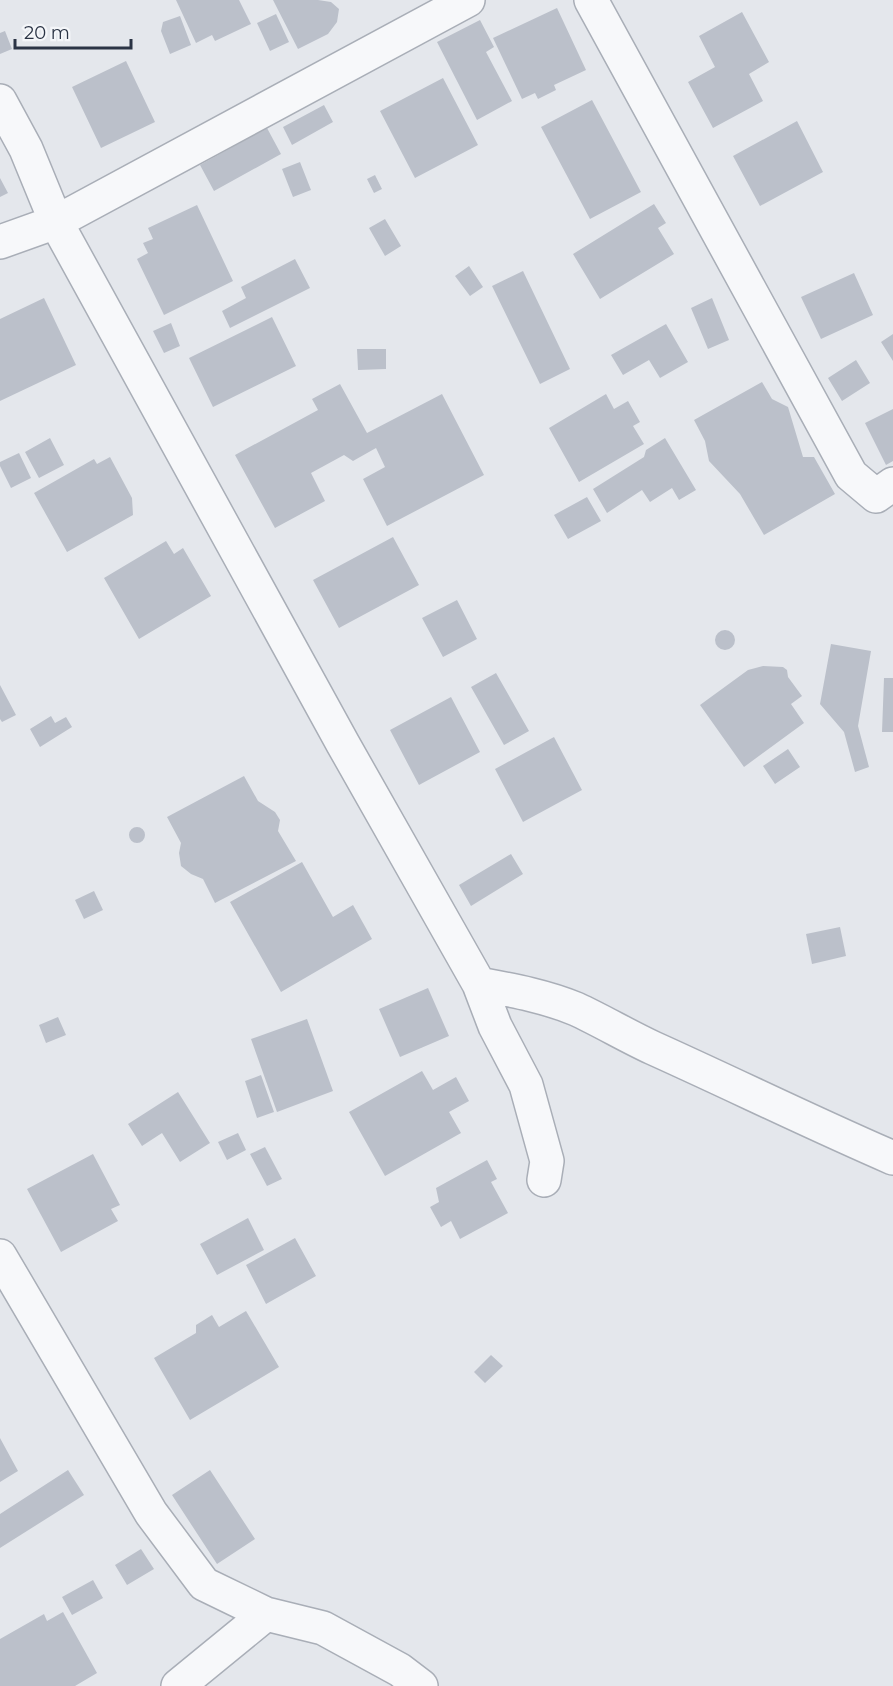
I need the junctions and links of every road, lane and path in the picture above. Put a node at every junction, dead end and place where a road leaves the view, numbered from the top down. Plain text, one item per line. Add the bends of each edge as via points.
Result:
1 (468, 0) edge
2 (591, 0) edge
3 (0, 101) edge
4 (56, 222) junction
5 (0, 242) edge
6 (882, 499) edge
7 (479, 984) junction
8 (893, 1158) edge
9 (544, 1180) dead end
10 (0, 1256) edge
11 (266, 1614) junction
12 (178, 1686) edge
13 (421, 1686) edge

1 - 4 street
2 - 6 street via 851,475
3 - 4 street via 26,149
4 - 5 street
4 - 7 street
7 - 8 street via 574,1009
7 - 9 street via 495,1026 526,1085 547,1161
10 - 11 street via 151,1513 204,1584
11 - 12 street
11 - 13 street via 323,1628

